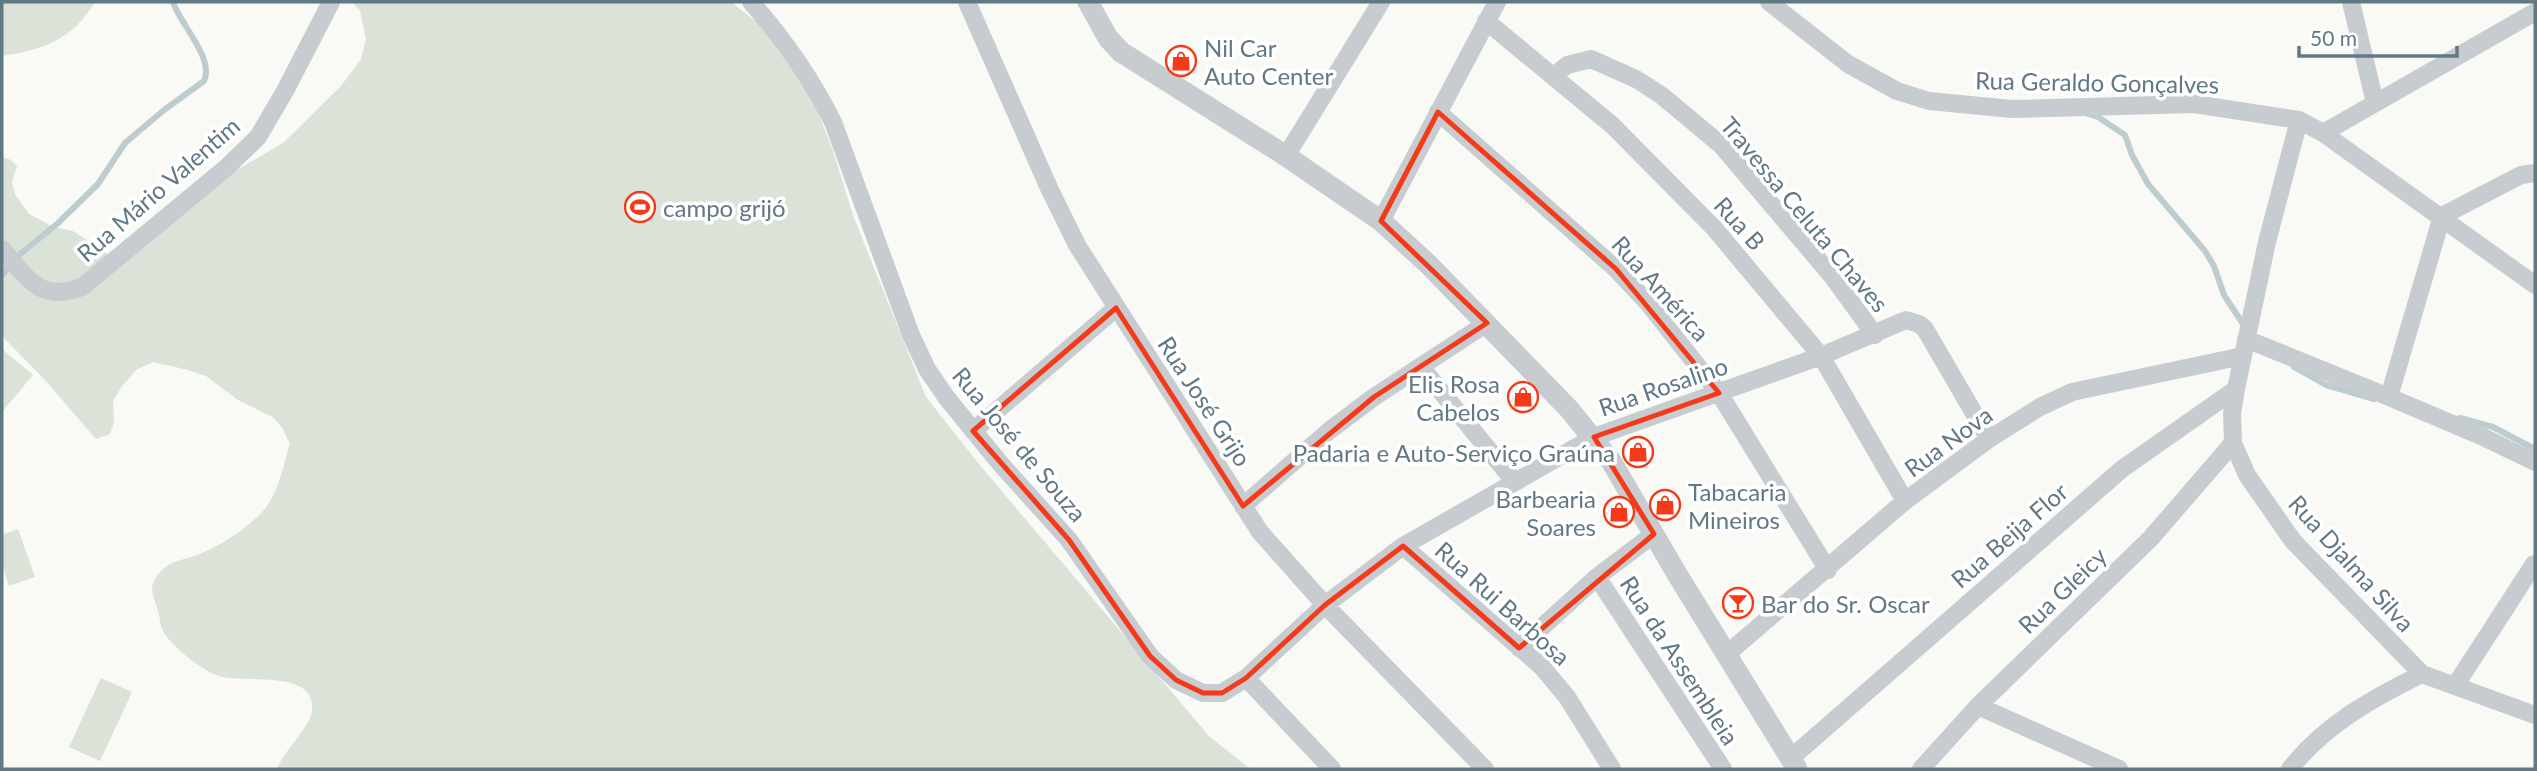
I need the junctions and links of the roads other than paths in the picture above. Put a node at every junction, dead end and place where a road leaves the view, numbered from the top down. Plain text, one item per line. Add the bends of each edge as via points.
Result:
1 (331, 2) edge
2 (751, 2) edge
3 (967, 2) edge
4 (1088, 2) edge
5 (1381, 2) edge
6 (1497, 2) edge
7 (1769, 2) edge
8 (2351, 2) edge
9 (2535, 12) edge
10 (1486, 21) junction
11 (1554, 76) junction
12 (2375, 103) junction
13 (1438, 111) junction
14 (2299, 120) junction
15 (2323, 133) junction
16 (1286, 156) junction
17 (2535, 173) edge
18 (2442, 216) junction
19 (1381, 220) junction
20 (2, 249) edge
21 (2535, 285) edge
22 (1116, 308) junction
23 (1487, 323) junction
24 (1875, 335) junction
25 (2244, 347) junction
26 (1821, 356) junction
27 (1422, 367) junction
28 (2235, 389) junction
29 (1719, 393) junction
30 (2389, 397) junction
31 (973, 431) junction
32 (1594, 437) junction
33 (1989, 439) junction
34 (2233, 443) junction
35 (2535, 462) edge
36 (1514, 481) junction
37 (1905, 501) junction
38 (1243, 506) junction
39 (1654, 534) junction
40 (1403, 546) junction
41 (2534, 564) edge
42 (1828, 570) junction
43 (1597, 577) junction
44 (1325, 606) junction
45 (1519, 648) junction
46 (1727, 654) junction
47 (2422, 674) junction
48 (1246, 678) junction
49 (2455, 686) junction
50 (1978, 706) junction
51 (2535, 715) edge
52 (1794, 764) edge
53 (1332, 769) edge
54 (1485, 769) edge
55 (1612, 769) edge
56 (1723, 769) edge
57 (1921, 769) edge
58 (2119, 769) edge
59 (2290, 769) edge

1 - 20 street, Rua Mário Valentim via 258,137 82,286 66,293 38,287
2 - 31 street, Rua José de Souza via 818,93 844,148 911,335 927,369
3 - 22 street, Rua José Grijo via 1049,188
4 - 16 street via 1121,52
5 - 16 street
6 - 10 street
7 - 14 street, Rua Geraldo Gonçalves via 1848,64 1898,91 1929,101 2012,109 2194,104
8 - 12 street
9 - 12 street
10 - 11 street, Rua B
10 - 13 street
11 - 24 street, Travessa Celuta Chaves via 1567,65 1591,59 1661,95 1721,145 1832,276
11 - 26 street, Rua B via 1612,125 1714,228
12 - 15 street
13 - 19 street
13 - 29 street, Rua América via 1616,269
14 - 15 street, Rua Geraldo Gonçalves
14 - 25 street, Rua Djalma Silva
15 - 18 street, Rua Geraldo Gonçalves
16 - 19 street
17 - 18 street via 2521,175
18 - 21 street, Rua Geraldo Gonçalves
18 - 30 street
19 - 23 street
22 - 31 street
22 - 38 street, Rua José Grijo
23 - 27 street
23 - 32 street
24 - 26 street, Rua Rosalino
24 - 33 street, Rua Rosalino via 1906,320 1925,329
25 - 28 street, Rua Djalma Silva
25 - 30 street
25 - 33 street, Rua Nova via 2072,392
26 - 29 street, Rua Rosalino
26 - 37 street, Rua B
27 - 36 street
27 - 38 street via 1330,430
28 - 34 street, Rua Djalma Silva
28 - 52 street, Rua Beija Flor via 2122,468
29 - 32 street, Rua Rosalino
29 - 42 street, Rua América
30 - 35 street
31 - 48 street, Rua José de Souza via 1069,540 1150,656 1176,680 1203,693 1222,693
32 - 36 street, Rua Rosalino
32 - 39 street
33 - 37 street, Rua Nova
34 - 47 street, Rua Djalma Silva via 2248,475 2293,541
34 - 50 street, Rua Gleicy via 2151,538
36 - 40 street, Rua Rosalino
37 - 42 street, Rua Nova
38 - 44 street, Rua José Grijo
39 - 43 street
39 - 46 street
40 - 44 street, Rua Rosalino
40 - 45 street, Rua Rui Barbosa
41 - 49 street
42 - 46 street, Rua Nova
43 - 45 street
43 - 56 street, Rua da Assembleia
44 - 48 street, Rua José de Souza
44 - 54 street, Rua José Grijo
45 - 55 street, Rua Rui Barbosa via 1567,697
46 - 52 street
47 - 49 street, Rua Djalma Silva
47 - 59 street via 2337,722
48 - 53 street
49 - 51 street, Rua Djalma Silva
50 - 57 street, Rua Gleicy
50 - 58 street

